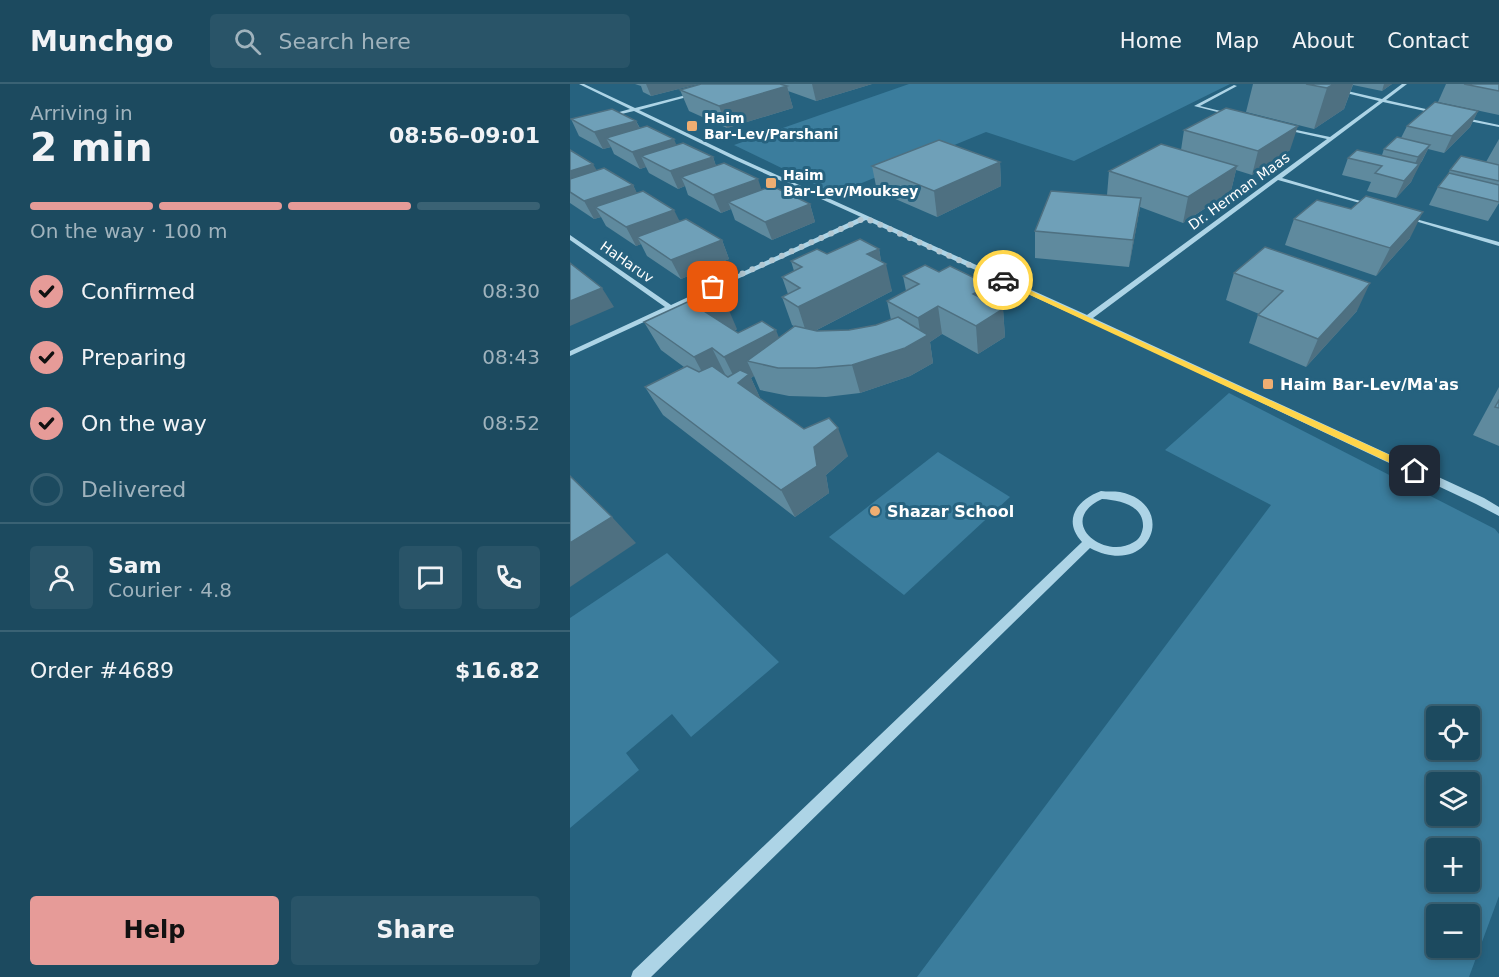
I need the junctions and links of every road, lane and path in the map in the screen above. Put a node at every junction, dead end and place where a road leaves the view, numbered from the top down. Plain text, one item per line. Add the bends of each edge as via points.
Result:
1 (580, 84) edge
2 (1311, 84) edge
3 (1405, 84) edge
4 (1235, 86) dead end
5 (706, 90) edge
6 (1381, 101) junction
7 (632, 110) junction
8 (1445, 115) edge
9 (1237, 116) edge
10 (1456, 117) edge
11 (601, 118) edge
12 (1499, 126) edge
13 (1280, 127) edge
14 (1331, 139) junction
15 (1277, 178) junction
16 (1375, 207) edge
17 (1397, 214) edge
18 (865, 218) junction
19 (570, 237) edge
20 (1499, 244) edge
21 (670, 307) junction
22 (1088, 318) junction
23 (570, 354) edge
24 (1499, 512) edge
25 (1089, 542) junction
26 (639, 977) edge

1 - 7 street
2 - 6 street
3 - 6 street, Dr. Herman Maas
4 - 9 street via 1196,106
5 - 7 street
6 - 8 street
6 - 14 street, Dr. Herman Maas
7 - 11 street
7 - 18 street
10 - 12 street
13 - 14 street
14 - 15 street, Dr. Herman Maas
15 - 16 street
15 - 22 street, Dr. Herman Maas
17 - 20 street
18 - 21 street
18 - 22 street
19 - 21 street, HaHaruv
21 - 23 street
22 - 24 street
25 - 25 street via 1107,550 1127,550 1143,541 1150,527 1149,519 1140,505 1121,496 1101,495 1084,504 1077,518 1077,527
25 - 26 street

